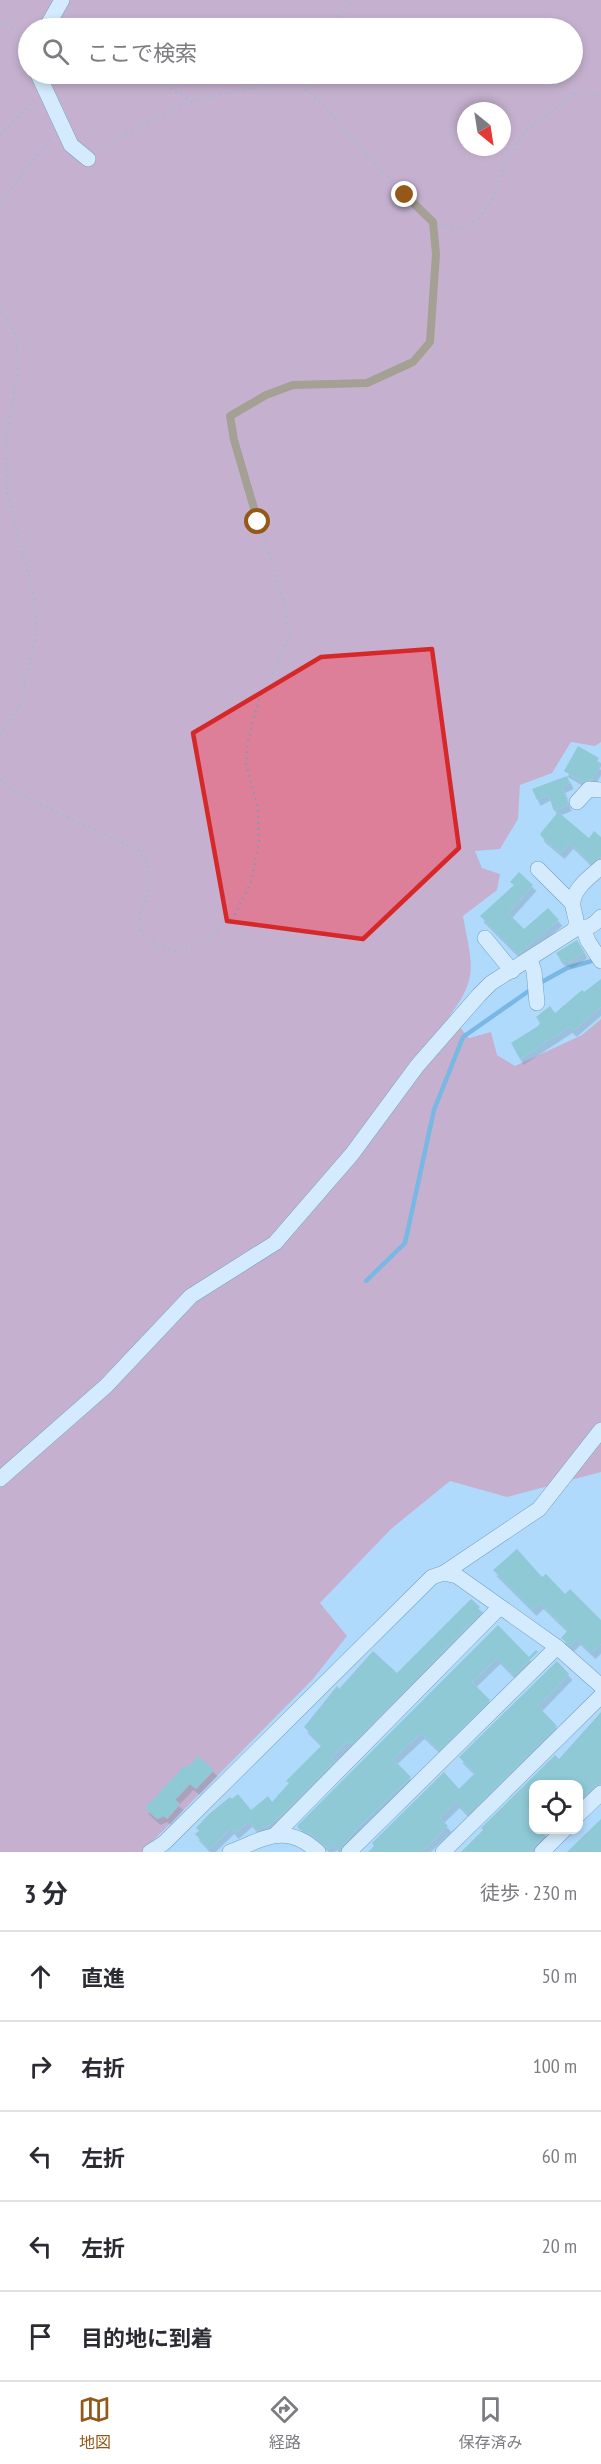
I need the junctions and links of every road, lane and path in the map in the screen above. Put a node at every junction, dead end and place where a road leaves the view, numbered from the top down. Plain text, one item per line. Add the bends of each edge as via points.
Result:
1 (62, 0) edge
2 (355, 0) edge
3 (52, 13) junction
4 (50, 18) edge
5 (60, 18) edge
6 (335, 18) edge
7 (0, 23) edge
8 (18, 31) edge
9 (43, 84) edge
10 (162, 84) edge
11 (273, 84) edge
12 (297, 84) edge
13 (601, 96) edge
14 (37, 97) dead end
15 (193, 101) junction
16 (63, 127) junction
17 (0, 135) edge
18 (88, 159) joint
19 (0, 209) edge
20 (433, 222) junction
21 (0, 307) edge
22 (0, 735) edge
23 (0, 779) edge
24 (601, 790) edge
25 (577, 802) dead end
26 (601, 867) edge
27 (538, 870) dead end
28 (572, 903) junction
29 (601, 917) edge
30 (580, 927) junction
31 (485, 938) dead end
32 (598, 957) edge
33 (530, 960) junction
34 (512, 971) junction
35 (536, 991) dead end
36 (601, 1430) edge
37 (0, 1479) edge
38 (444, 1573) junction
39 (500, 1607) junction
40 (557, 1647) junction
41 (601, 1686) edge
42 (601, 1696) edge
43 (601, 1793) edge
44 (583, 1811) edge
45 (276, 1834) junction
46 (560, 1834) edge
47 (168, 1847) edge
48 (238, 1850) edge
49 (150, 1852) edge
50 (318, 1852) edge
51 (350, 1852) edge
52 (442, 1852) edge
53 (542, 1852) edge

1 - 3 street
2 - 6 path
3 - 4 street
3 - 5 path
7 - 8 path
9 - 16 street
10 - 15 path
11 - 15 path
12 - 20 path via 326,106 347,135
13 - 20 path via 578,92 525,130 507,156 493,197 480,218 461,229
14 - 17 path
15 - 18 path via 132,131
16 - 18 street via 71,145
16 - 19 path via 31,161
20 - 23 path via 436,254 430,342 413,362 367,383 293,385 230,416 283,598 289,635 252,717 246,764 258,808 259,841 251,882 235,914 209,938 180,952 156,946 144,937 139,922 149,870 138,850 12,791
21 - 22 path via 16,336 19,364 6,438 7,493 34,599 36,636 19,708
24 - 25 street via 590,789
26 - 28 street via 584,882
27 - 28 street
28 - 30 street
29 - 30 street via 593,925
30 - 32 street
30 - 33 street
31 - 34 street
33 - 34 street
33 - 35 street
34 - 37 street via 479,995 417,1066 352,1154 275,1243 191,1296 121,1372
36 - 38 street via 540,1509
38 - 39 street via 457,1576
38 - 47 street via 432,1577
39 - 40 street
39 - 45 street
40 - 41 street
40 - 51 street
42 - 52 street
43 - 44 street
45 - 48 street
45 - 50 street via 309,1844
46 - 53 street
47 - 49 street

